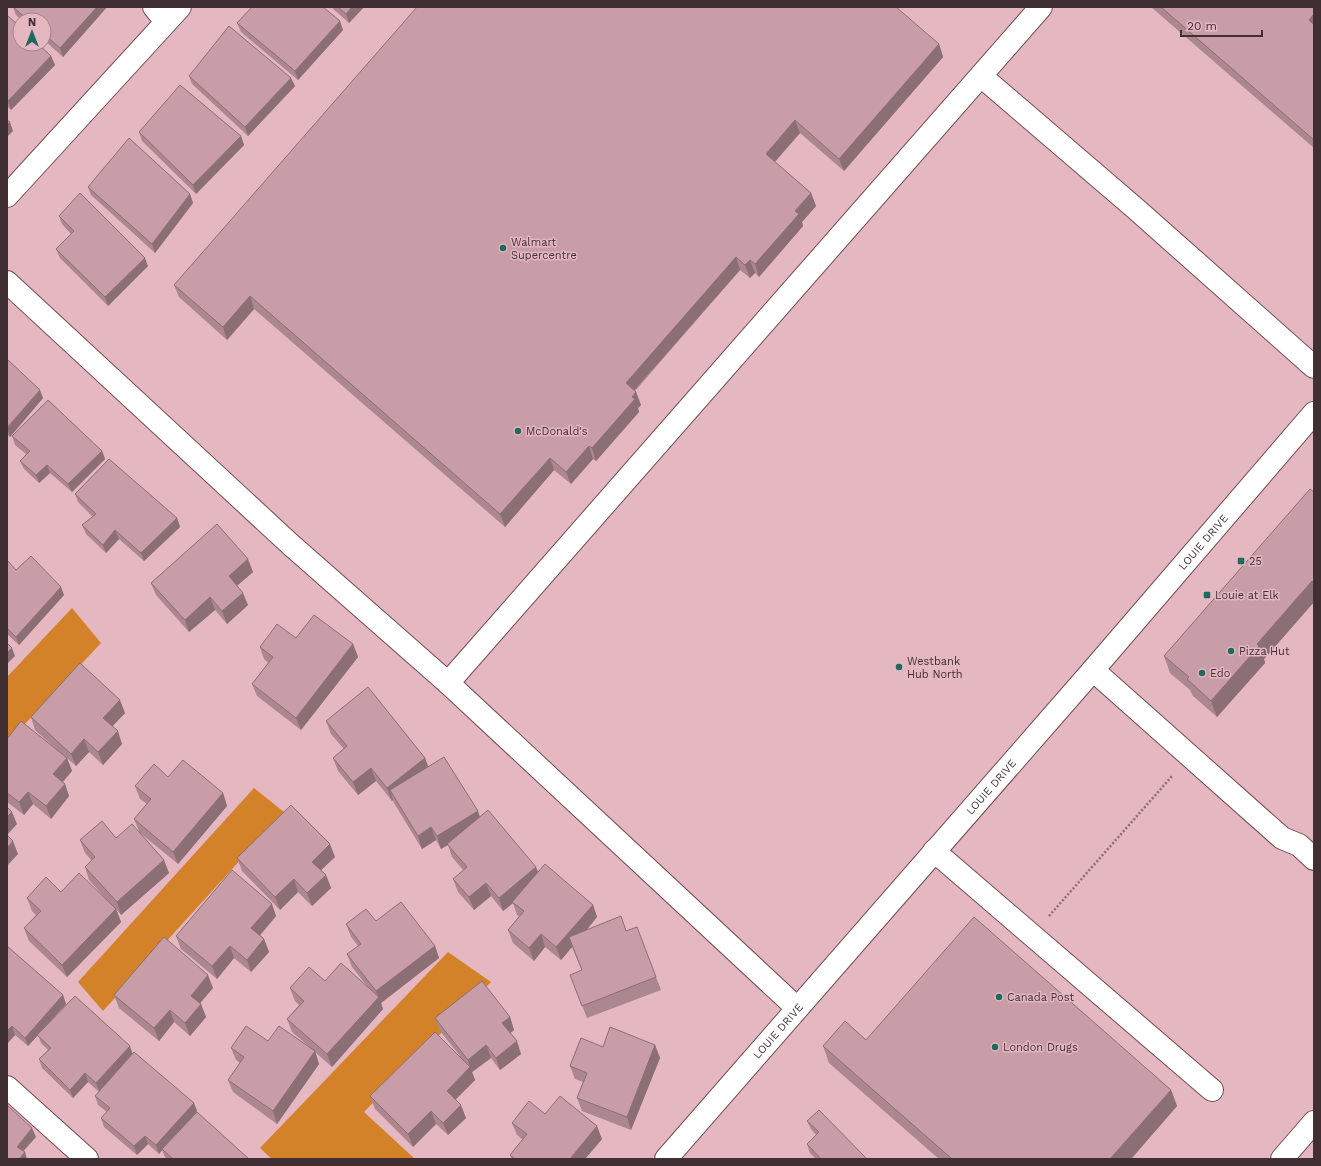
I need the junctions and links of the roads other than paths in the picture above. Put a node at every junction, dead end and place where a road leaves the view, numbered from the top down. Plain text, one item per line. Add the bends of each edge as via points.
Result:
1 (1041, 7) edge
2 (167, 12) edge
3 (981, 76) junction
4 (7, 196) edge
5 (7, 282) edge
6 (1314, 367) edge
7 (1314, 413) edge
8 (1093, 670) junction
9 (448, 683) junction
10 (934, 851) junction
11 (1314, 859) edge
12 (797, 1008) junction
13 (7, 1087) edge
14 (1212, 1090) dead end
15 (1314, 1122) edge
16 (87, 1159) edge
17 (666, 1159) edge
18 (1282, 1159) edge

1 - 3 main road
2 - 4 main road
3 - 6 main road
3 - 9 main road
5 - 9 main road via 290,544
7 - 8 main road, LOUIE DRIVE
8 - 10 main road, LOUIE DRIVE
8 - 11 main road via 1282,838 1299,846
9 - 12 main road
10 - 12 main road, LOUIE DRIVE
10 - 14 main road
12 - 17 main road, LOUIE DRIVE
13 - 16 main road
15 - 18 main road

